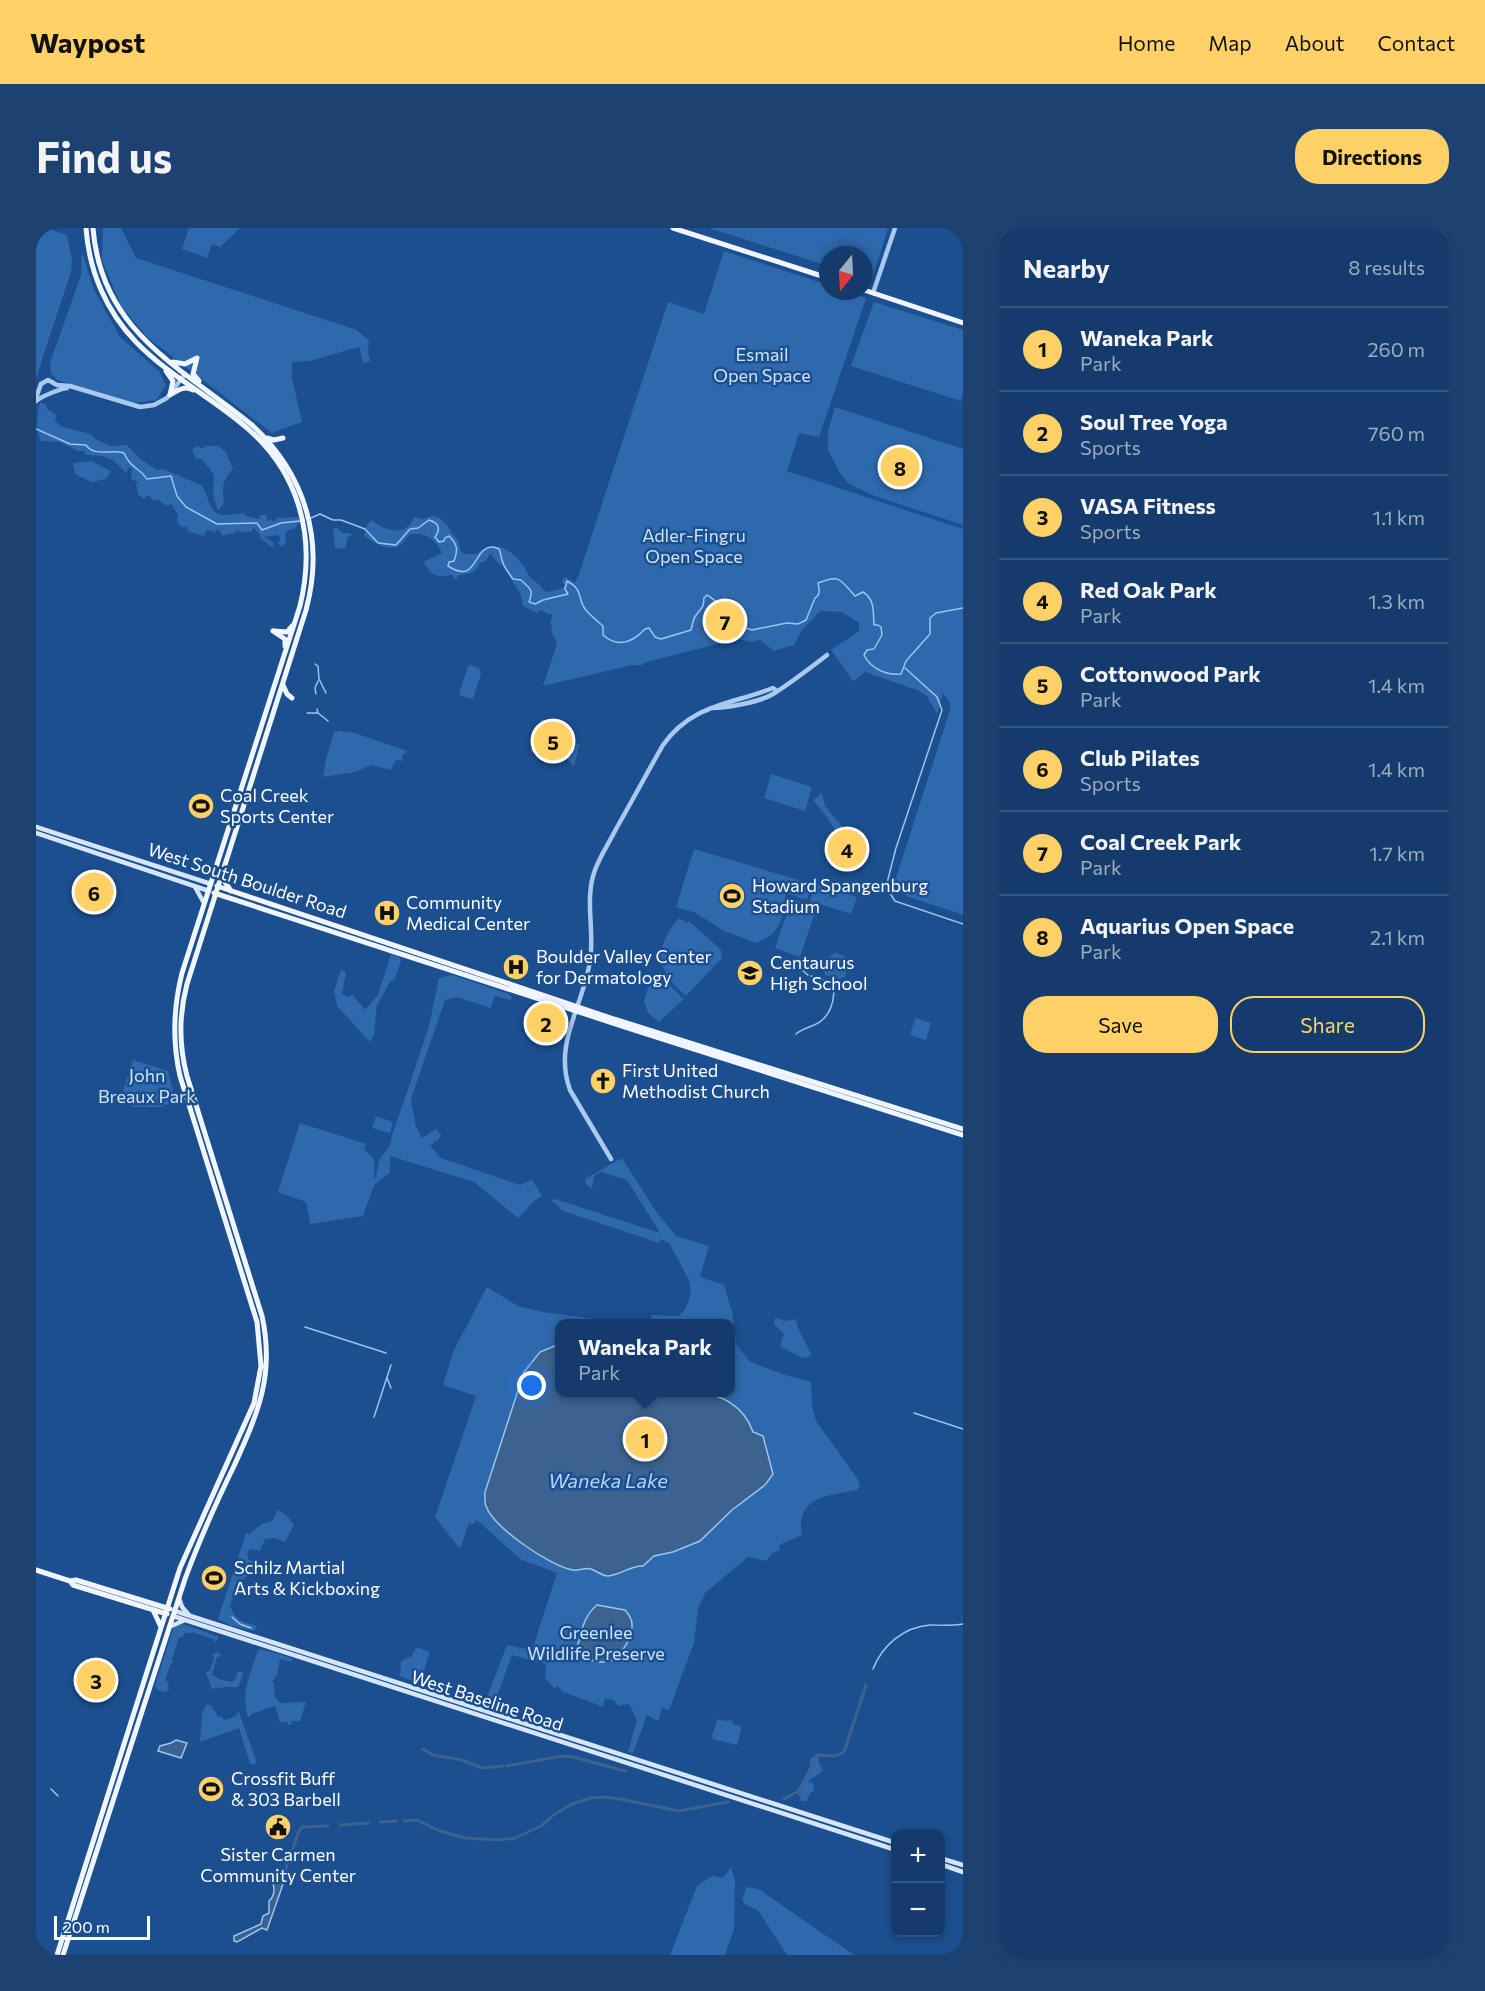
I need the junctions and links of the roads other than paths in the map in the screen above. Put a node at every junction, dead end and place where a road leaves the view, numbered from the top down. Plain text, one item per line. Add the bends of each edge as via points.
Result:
1 (86, 228) edge
2 (93, 228) edge
3 (673, 228) edge
4 (895, 228) edge
5 (819, 275) edge
6 (873, 292) joint
7 (963, 322) edge
8 (152, 357) junction
9 (166, 359) junction
10 (183, 377) junction
11 (54, 383) junction
12 (40, 388) junction
13 (79, 389) junction
14 (55, 391) junction
15 (46, 395) junction
16 (170, 395) junction
17 (203, 395) junction
18 (213, 395) junction
19 (36, 400) edge
20 (263, 435) junction
21 (281, 458) junction
22 (303, 510) junction
23 (295, 622) junction
24 (285, 654) junction
25 (827, 655) dead end
26 (284, 681) junction
27 (276, 682) junction
28 (279, 694) junction
29 (276, 707) junction
30 (36, 827) edge
31 (36, 833) edge
32 (216, 869) junction
33 (223, 872) junction
34 (202, 881) junction
35 (211, 884) junction
36 (218, 886) junction
37 (195, 887) junction
38 (209, 891) junction
39 (231, 891) junction
40 (216, 894) junction
41 (228, 897) junction
42 (205, 904) junction
43 (211, 907) junction
44 (576, 1009) junction
45 (963, 1129) edge
46 (963, 1135) edge
47 (611, 1159) dead end
48 (36, 1570) edge
49 (171, 1596) junction
50 (179, 1598) junction
51 (153, 1607) junction
52 (167, 1611) junction
53 (174, 1613) junction
54 (187, 1617) junction
55 (161, 1627) junction
56 (169, 1627) junction
57 (549, 1734) junction
58 (891, 1841) edge
59 (891, 1848) edge
60 (945, 1860) edge
61 (963, 1865) edge
62 (945, 1866) edge
63 (963, 1872) edge
64 (57, 1955) edge
65 (63, 1955) edge

1 - 8 main road via 94,271 106,301
2 - 9 main road via 102,273 116,303 136,332
3 - 5 main road
4 - 6 street
6 - 7 main road
8 - 10 main road
8 - 16 main road via 171,375
9 - 10 main road
9 - 18 main road via 185,364 197,358 194,376
10 - 16 street
10 - 17 main road
10 - 18 main road
11 - 12 street via 44,381
11 - 13 street
11 - 14 street
12 - 15 street
12 - 19 street
13 - 14 street
13 - 16 street via 140,407 154,405
14 - 15 street
15 - 19 street
16 - 17 main road via 184,388
17 - 22 main road via 250,430 268,450
18 - 20 main road
20 - 21 main road
20 - 21 main road via 274,440 283,438
21 - 22 main road via 298,487
22 - 23 main road via 306,577
22 - 26 main road via 312,533 313,563 310,589
23 - 24 main road
23 - 24 main road via 287,632 273,631 285,639
24 - 27 main road
25 - 44 street via 774,693 712,708 670,734 598,862 590,888 591,960
26 - 28 main road
26 - 29 main road via 285,691 292,698 282,700
27 - 28 main road
27 - 32 main road
28 - 29 main road
29 - 33 main road
30 - 34 main road, West South Boulder Road
31 - 37 main road, West South Boulder Road
32 - 34 main road
32 - 35 main road
33 - 36 main road
33 - 39 main road
34 - 35 main road, West South Boulder Road
35 - 36 main road, West South Boulder Road
35 - 38 main road
36 - 39 main road, West South Boulder Road
36 - 40 main road
37 - 38 main road, West South Boulder Road
37 - 42 main road
38 - 40 main road, West South Boulder Road
38 - 42 main road
39 - 44 main road, West South Boulder Road
40 - 41 main road, West South Boulder Road
40 - 43 main road
41 - 43 main road
41 - 44 main road, West South Boulder Road
42 - 49 main road via 178,992 176,1055 255,1314 261,1366 250,1414 188,1547
43 - 50 main road via 183,1000 182,1053 262,1316 268,1359 256,1416 196,1549
44 - 45 main road, West South Boulder Road
44 - 46 main road, West South Boulder Road
44 - 47 street via 564,1050 566,1081
48 - 51 main road, West Baseline Road
49 - 51 main road
49 - 52 main road
50 - 53 main road
50 - 54 main road
51 - 52 main road, West Baseline Road
51 - 55 main road
52 - 53 main road, West Baseline Road
52 - 55 main road
53 - 54 main road, West Baseline Road
53 - 56 main road
54 - 56 main road
54 - 57 main road, West Baseline Road
55 - 64 main road
56 - 65 main road
57 - 58 main road, West Baseline Road
57 - 59 main road, West Baseline Road
60 - 61 main road
62 - 63 main road

